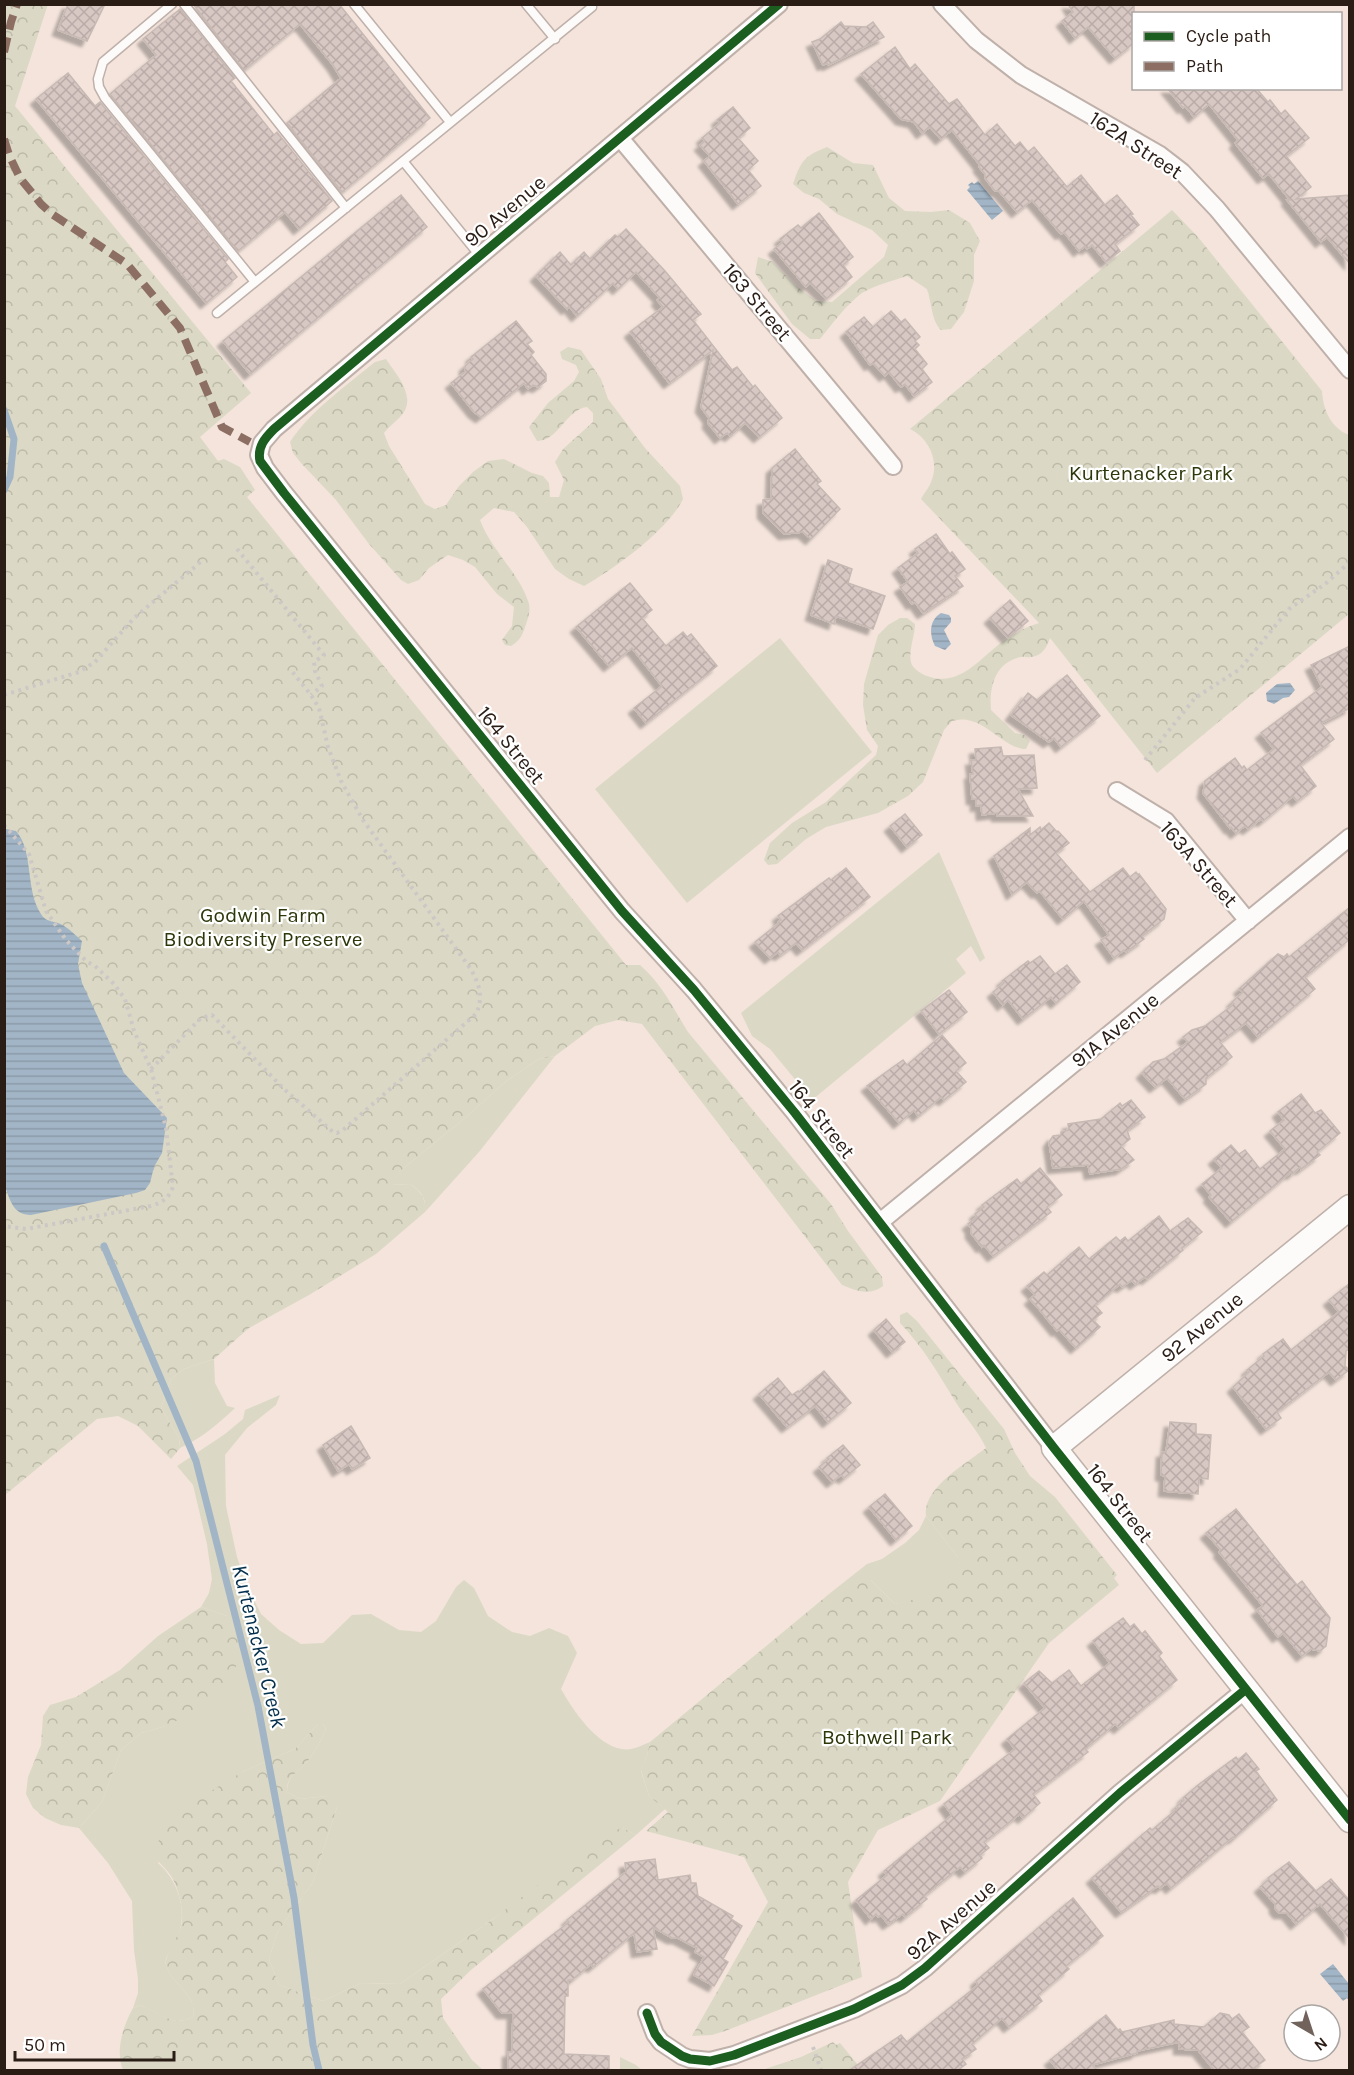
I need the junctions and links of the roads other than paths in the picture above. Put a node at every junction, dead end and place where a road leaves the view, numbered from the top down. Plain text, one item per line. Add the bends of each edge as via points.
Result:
1 (172, 4) edge
2 (184, 4) edge
3 (354, 4) edge
4 (526, 4) edge
5 (779, 4) edge
6 (942, 4) edge
7 (592, 7) dead end
8 (555, 39) junction
9 (450, 122) junction
10 (620, 138) junction
11 (403, 162) junction
12 (345, 208) junction
13 (480, 256) junction
14 (255, 282) junction
15 (217, 313) dead end
16 (1350, 369) edge
17 (260, 449) joint
18 (893, 466) dead end
19 (1117, 791) dead end
20 (1350, 837) edge
21 (1248, 921) junction
22 (1350, 1207) edge
23 (880, 1222) junction
24 (1054, 1448) junction
25 (1245, 1690) junction
26 (1350, 1820) edge
27 (647, 2013) dead end

1 - 14 lane via 103,62 99,87
2 - 12 lane
3 - 9 lane
4 - 8 lane
5 - 10 street, 90 Avenue
6 - 16 street, 162A Street via 976,40 1021,75 1160,155 1182,172
7 - 8 lane
8 - 9 lane
9 - 11 lane
10 - 13 street, 90 Avenue
10 - 18 street, 163 Street
11 - 12 lane
11 - 13 lane
12 - 14 lane
13 - 17 street, 90 Avenue via 274,429
14 - 15 lane
17 - 23 street, 164 Street via 260,460 290,500 621,911 694,990
19 - 21 street, 163A Street via 1166,822
20 - 21 street, 91A Avenue
21 - 23 street, 91A Avenue
22 - 24 street, 92 Avenue
23 - 24 street, 164 Street
24 - 25 street, 164 Street
25 - 26 street, 164 Street
25 - 27 street, 92A Avenue via 1120,1793 925,1968 879,1998 710,2061 690,2060 661,2042

